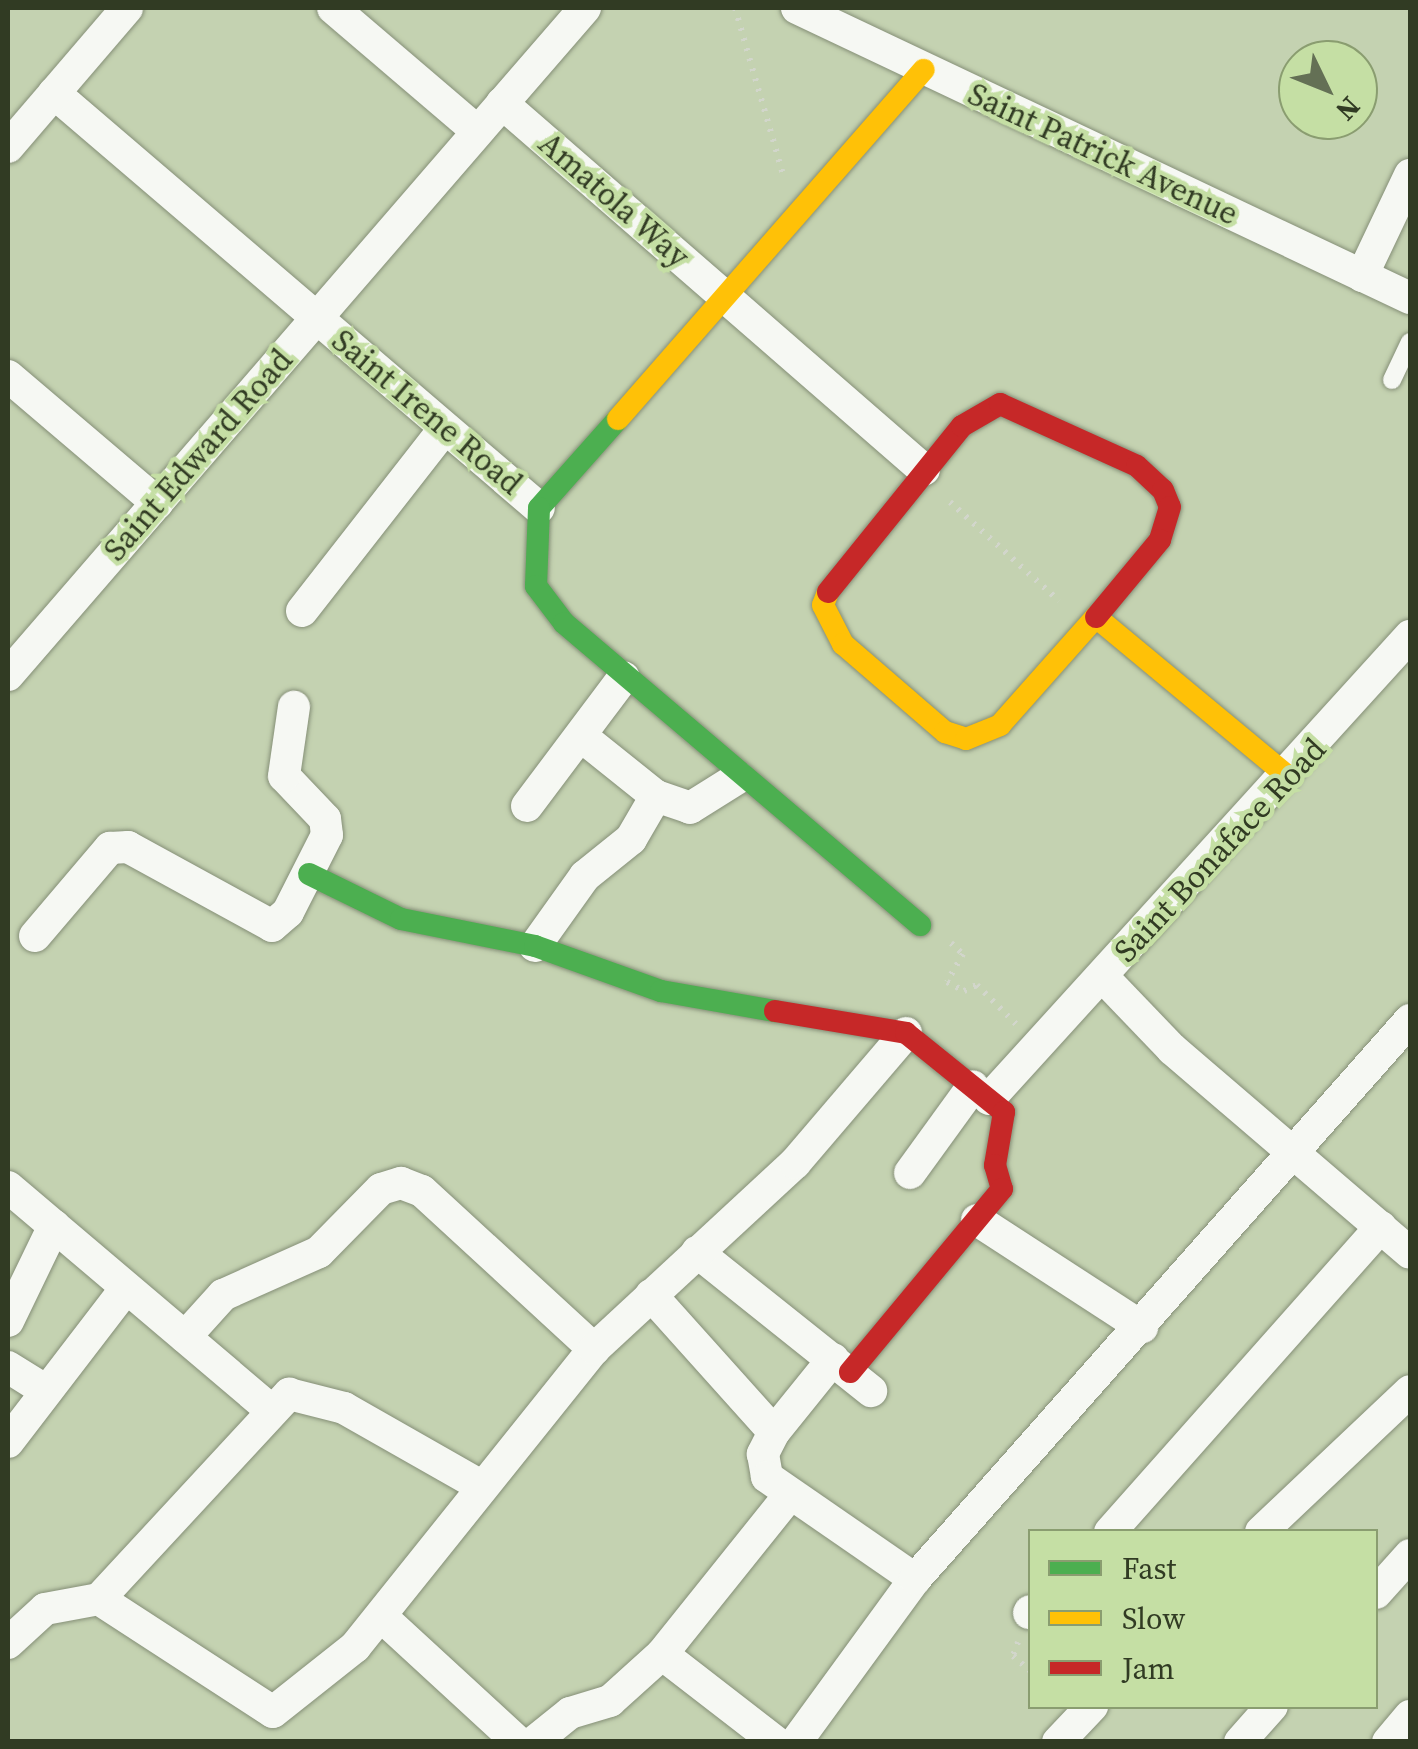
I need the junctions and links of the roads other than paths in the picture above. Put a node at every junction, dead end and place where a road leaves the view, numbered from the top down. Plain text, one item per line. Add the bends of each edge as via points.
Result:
1 (127, 8) edge
2 (333, 8) edge
3 (584, 8) edge
4 (796, 8) edge
5 (924, 70) junction
6 (54, 94) junction
7 (502, 103) junction
8 (477, 131) junction
9 (8, 147) edge
10 (1410, 175) edge
11 (1362, 276) junction
12 (726, 297) junction
13 (1410, 298) edge
14 (317, 318) junction
15 (1410, 342) edge
16 (8, 376) edge
17 (1392, 380) dead end
18 (445, 428) junction
19 (924, 470) junction
20 (157, 503) junction
21 (539, 508) junction
22 (302, 610) dead end
23 (1096, 617) junction
24 (1410, 636) edge
25 (8, 675) edge
26 (624, 678) junction
27 (294, 707) dead end
28 (581, 736) junction
29 (738, 778) junction
30 (1290, 778) junction
31 (656, 796) junction
32 (527, 806) dead end
33 (308, 874) junction
34 (920, 926) road end
35 (35, 936) dead end
36 (535, 946) junction
37 (1104, 977) junction
38 (1410, 1020) edge
39 (906, 1033) junction
40 (981, 1093) junction
41 (1296, 1155) junction
42 (910, 1172) dead end
43 (8, 1187) edge
44 (976, 1220) junction
45 (54, 1226) junction
46 (1381, 1227) junction
47 (697, 1252) junction
48 (1410, 1253) edge
49 (126, 1288) junction
50 (651, 1295) junction
51 (8, 1320) edge
52 (1142, 1327) junction
53 (185, 1337) junction
54 (594, 1349) junction
55 (8, 1367) edge
56 (852, 1374) junction
57 (41, 1388) junction
58 (1410, 1391) edge
59 (267, 1407) junction
60 (774, 1432) junction
61 (8, 1442) edge
62 (478, 1484) junction
63 (788, 1497) junction
64 (1113, 1529) edge
65 (1264, 1529) edge
66 (1410, 1555) edge
67 (916, 1579) junction
68 (1378, 1592) edge
69 (99, 1600) junction
70 (382, 1616) junction
71 (8, 1643) edge
72 (662, 1654) junction
73 (1089, 1709) edge
74 (1269, 1709) edge
75 (1410, 1716) edge
76 (275, 1727) edge
77 (740, 1732) edge
78 (518, 1742) edge
79 (534, 1742) edge
80 (776, 1742) edge
81 (796, 1742) edge
82 (1058, 1742) edge
83 (1240, 1742) edge
84 (1388, 1742) edge

1 - 6 street
2 - 8 street
3 - 7 street, Saint Edward Road
4 - 5 street, Saint Patrick Avenue
5 - 11 street, Saint Patrick Avenue
5 - 12 street, Saint Irene Road
6 - 9 street
6 - 14 street, Saint Irene Road
7 - 8 street, Saint Edward Road
7 - 12 street, Amatola Way
8 - 14 street, Saint Edward Road
10 - 11 street
11 - 13 street, Saint Patrick Avenue
12 - 19 street, Amatola Way
12 - 21 street, Saint Irene Road
14 - 18 street, Saint Irene Road
14 - 20 street, Saint Edward Road
15 - 17 lane
16 - 20 street
18 - 21 street, Saint Irene Road
18 - 22 street
19 - 23 street via 974,414 1000,404 1151,477 1168,522
19 - 23 street via 834,578 824,605 843,644 888,685 955,738 985,734
20 - 25 street, Saint Edward Road
21 - 26 street via 536,586
23 - 30 street
24 - 30 street, Saint Bonaface Road
26 - 28 street
26 - 29 street
27 - 33 street via 284,776 327,826
28 - 31 street
28 - 32 street
29 - 31 street via 695,808
29 - 34 street
30 - 37 street, Saint Bonaface Road
31 - 36 street via 631,838 585,876
33 - 35 street via 272,926 128,847 110,848
33 - 36 street via 401,919
36 - 39 street via 684,997
37 - 40 street via 1039,1047
37 - 41 street, Saint Bonaface Road
38 - 41 street
39 - 40 street
39 - 47 street via 795,1163
40 - 42 street
40 - 44 street via 1006,1118 995,1165 1003,1185
41 - 46 street, Saint Bonaface Road
41 - 52 street
43 - 45 street
44 - 52 street
44 - 56 street
45 - 49 street
45 - 51 street
46 - 48 street, Saint Bonaface Road
46 - 64 street
47 - 50 street
47 - 56 street
49 - 53 street
49 - 57 street
50 - 54 street
50 - 60 street
52 - 67 street
53 - 54 street via 223,1295 319,1252 380,1189 401,1183 422,1191
53 - 59 street
54 - 62 street
55 - 57 street
56 - 60 street
57 - 61 street
58 - 65 street
59 - 62 street via 310,1393
59 - 69 street
60 - 63 street via 763,1454 767,1477
62 - 70 street via 458,1525
63 - 67 street
63 - 72 street
66 - 68 street
67 - 81 street
69 - 71 street via 44,1609
69 - 76 street
70 - 76 street
70 - 78 street
72 - 77 street
72 - 79 street via 610,1701 570,1714
73 - 82 street
74 - 83 street
75 - 84 street
77 - 80 street

